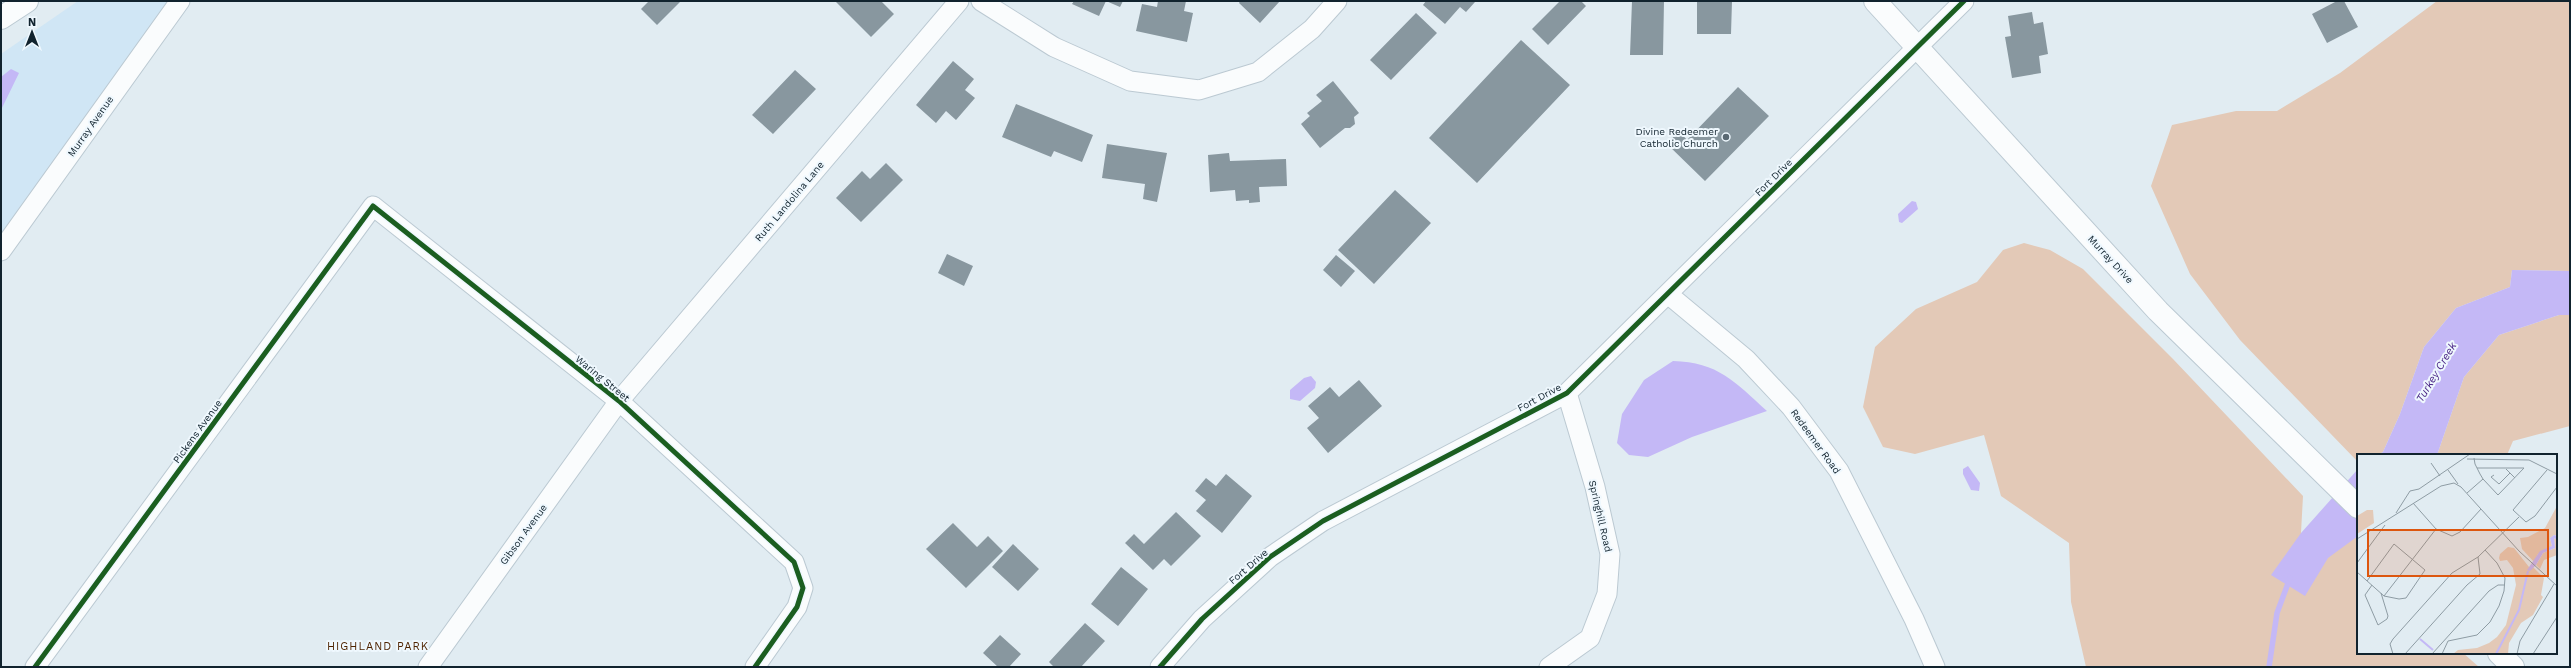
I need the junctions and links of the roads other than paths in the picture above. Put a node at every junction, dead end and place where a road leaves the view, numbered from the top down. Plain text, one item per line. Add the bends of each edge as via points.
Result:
1 (27, 1) edge
2 (180, 1) edge
3 (959, 1) edge
4 (981, 1) edge
5 (1337, 1) edge
6 (1875, 1) edge
7 (1964, 1) edge
8 (1, 18) edge
9 (1917, 47) junction
10 (373, 206) joint
11 (1, 251) edge
12 (1669, 295) junction
13 (1567, 393) junction
14 (619, 401) junction
15 (2357, 506) edge
16 (2500, 654) edge
17 (36, 667) edge
18 (428, 667) edge
19 (755, 667) edge
20 (1160, 667) edge
21 (1549, 667) edge
22 (1935, 667) edge
23 (2513, 667) edge

1 - 8 street
2 - 11 street, Murray Avenue
3 - 14 street, Ruth Landolina Lane
4 - 5 street via 1054,47 1130,81 1199,90 1258,72 1312,29
6 - 9 street, Murray Drive
7 - 9 street, Fort Drive
9 - 12 street, Fort Drive
9 - 15 street, Murray Drive via 2158,311
10 - 14 street, Waring Street
10 - 17 street, Pickens Avenue
12 - 13 street, Fort Drive
12 - 22 street, Redeemer Road via 1746,359 1791,407 1839,470 1914,619
13 - 20 street, Fort Drive via 1330,518 1293,541 1270,557 1202,619
13 - 21 street, Springhill Road via 1595,487 1610,554 1607,594 1590,638
14 - 18 street, Gibson Avenue
14 - 19 street, Waring Street via 794,562 804,588 797,608
16 - 23 street

